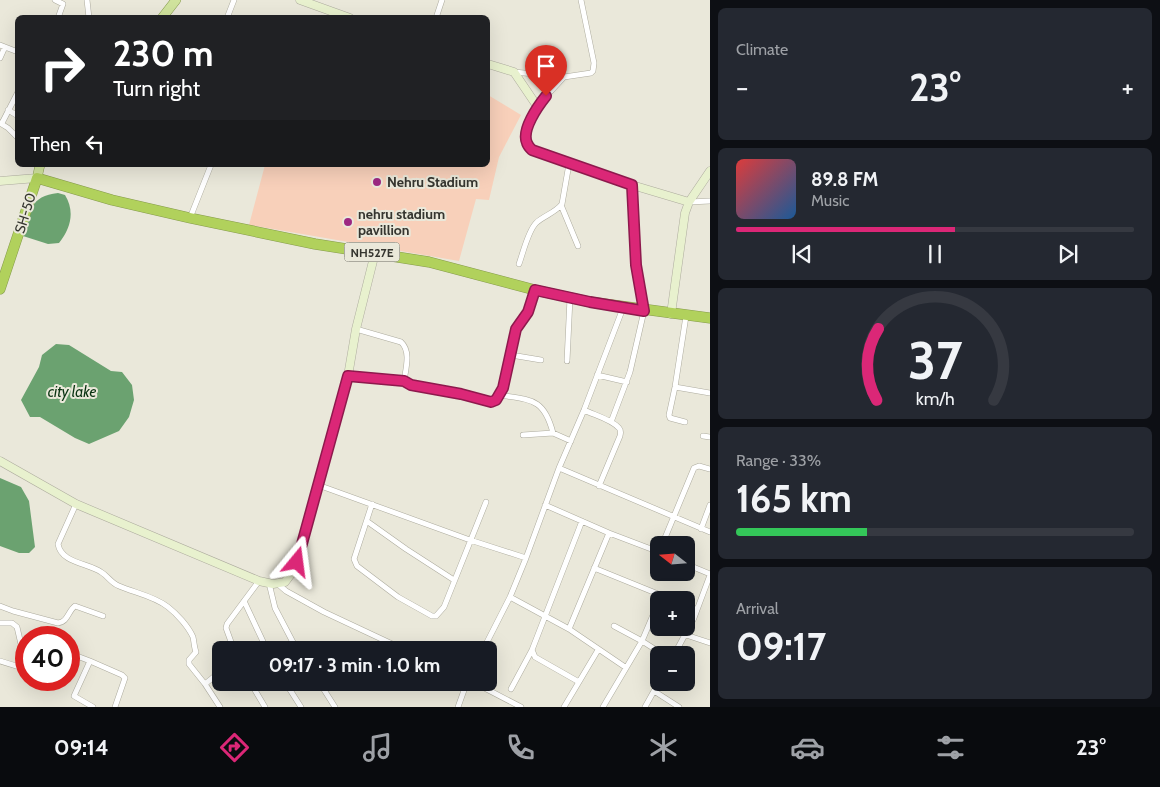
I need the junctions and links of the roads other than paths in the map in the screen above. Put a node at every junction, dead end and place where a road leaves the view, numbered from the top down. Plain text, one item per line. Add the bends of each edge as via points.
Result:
1 (55, 0) edge
2 (87, 0) edge
3 (176, 0) edge
4 (234, 0) edge
5 (300, 0) edge
6 (442, 0) edge
7 (581, 0) edge
8 (59, 15) edge
9 (89, 15) edge
10 (164, 15) edge
11 (228, 15) edge
12 (342, 15) edge
13 (437, 15) edge
14 (2, 46) edge
15 (15, 51) edge
16 (0, 58) edge
17 (490, 65) edge
18 (514, 72) junction
19 (564, 77) junction
20 (15, 97) edge
21 (537, 106) junction
22 (8, 110) junction
23 (15, 114) edge
24 (1, 123) edge
25 (15, 135) edge
26 (570, 164) junction
27 (40, 167) edge
28 (210, 167) edge
29 (710, 171) edge
30 (37, 178) junction
31 (0, 181) edge
32 (632, 185) junction
33 (710, 201) edge
34 (689, 202) junction
35 (561, 205) junction
36 (190, 218) junction
37 (578, 246) dead end
38 (375, 253) junction
39 (520, 264) dead end
40 (0, 289) edge
41 (535, 290) junction
42 (570, 298) junction
43 (623, 308) junction
44 (644, 311) junction
45 (671, 314) junction
46 (686, 316) junction
47 (710, 318) edge
48 (356, 329) junction
49 (511, 355) junction
50 (541, 360) dead end
51 (567, 361) dead end
52 (597, 375) junction
53 (348, 376) junction
54 (404, 381) junction
55 (627, 382) junction
56 (675, 387) junction
57 (710, 393) edge
58 (499, 395) junction
59 (584, 410) junction
60 (610, 422) junction
61 (685, 422) dead end
62 (553, 433) junction
63 (523, 435) dead end
64 (703, 436) dead end
65 (710, 437) edge
66 (572, 441) junction
67 (0, 461) edge
68 (559, 468) junction
69 (710, 469) edge
70 (318, 485) junction
71 (599, 486) junction
72 (486, 502) dead end
73 (76, 504) junction
74 (372, 504) junction
75 (710, 505) edge
76 (545, 506) junction
77 (674, 518) junction
78 (582, 521) junction
79 (368, 522) junction
80 (701, 529) junction
81 (710, 532) edge
82 (609, 533) junction
83 (666, 536) edge
84 (470, 540) junction
85 (650, 549) edge
86 (526, 558) junction
87 (594, 568) junction
88 (695, 568) edge
89 (710, 575) edge
90 (454, 580) junction
91 (260, 581) junction
92 (269, 583) junction
93 (278, 584) junction
94 (650, 594) edge
95 (510, 597) junction
96 (244, 601) junction
97 (0, 606) edge
98 (697, 610) joint
99 (544, 615) junction
100 (695, 615) edge
101 (103, 616) dead end
102 (650, 622) edge
103 (0, 623) edge
104 (16, 626) edge
105 (614, 626) dead end
106 (569, 629) junction
107 (689, 636) edge
108 (231, 641) edge
109 (263, 641) edge
110 (292, 641) edge
111 (386, 641) edge
112 (488, 641) edge
113 (642, 641) junction
114 (710, 643) edge
115 (650, 646) edge
116 (532, 650) junction
117 (598, 650) junction
118 (80, 657) edge
119 (0, 661) edge
120 (90, 661) junction
121 (15, 664) edge
122 (625, 668) junction
123 (212, 678) edge
124 (579, 682) junction
125 (205, 684) junction
126 (511, 689) dead end
127 (255, 691) edge
128 (291, 691) edge
129 (325, 691) edge
130 (464, 691) edge
131 (490, 691) edge
132 (654, 691) joint
133 (264, 706) edge
134 (93, 707) edge
135 (115, 707) edge
136 (220, 707) edge
137 (256, 707) edge
138 (301, 707) edge
139 (336, 707) edge
140 (458, 707) edge
141 (521, 707) edge
142 (564, 707) edge
143 (603, 707) edge
144 (645, 707) edge
145 (679, 707) edge

1 - 8 street via 63,4
2 - 9 street
3 - 10 main road
4 - 11 street
5 - 12 street
6 - 13 street
7 - 19 street via 594,67 591,73
14 - 15 street
14 - 16 street
17 - 18 street
18 - 19 street
18 - 21 street
19 - 21 street
20 - 22 street
21 - 26 street via 526,133 527,143 532,150
22 - 23 street
22 - 24 street
24 - 25 street
26 - 32 street
26 - 35 street
27 - 30 main road, SH-50
28 - 36 street
29 - 34 street
30 - 31 street
30 - 36 highway, NH527E
30 - 40 highway, SH-50
32 - 34 street
32 - 44 street via 636,265
33 - 34 street
34 - 45 street
35 - 37 street
35 - 39 street via 532,227
36 - 38 highway, NH527E
38 - 41 highway, NH527E via 429,262
38 - 48 street
41 - 42 highway, NH527E
41 - 49 street via 528,312 516,329
42 - 43 highway, NH527E
42 - 51 street
43 - 44 highway, NH527E
43 - 52 street
44 - 45 highway, NH527E
44 - 55 street
45 - 46 highway, NH527E
46 - 47 highway, NH527E
46 - 56 street
48 - 53 street
48 - 54 street via 404,345 407,354
49 - 50 street
49 - 58 street
52 - 55 street
52 - 59 street
53 - 54 street
53 - 70 street
54 - 58 street via 487,402 493,402
55 - 60 street
56 - 57 street
56 - 61 street via 669,415
58 - 62 street via 518,397 540,405
59 - 60 street
59 - 66 street
60 - 71 street via 619,428 620,436
62 - 63 street
62 - 66 street
64 - 65 street
66 - 68 street
67 - 73 street
68 - 71 street
68 - 76 street
69 - 77 street via 694,468
70 - 74 street
70 - 93 street via 294,570 285,582
71 - 77 street
72 - 84 street
73 - 91 street
73 - 125 street via 58,544 61,553 103,572 112,583 148,596 175,613 193,637 196,652 189,664
74 - 79 street
74 - 84 street
75 - 80 street
76 - 78 street
76 - 86 street
77 - 80 street
77 - 83 street
78 - 82 street
78 - 99 street
79 - 90 street
79 - 90 street via 354,559 357,566 398,597 436,616 444,607
80 - 81 street
82 - 85 street
82 - 87 street
84 - 86 street
84 - 90 street
86 - 95 street
87 - 94 street
87 - 106 street
88 - 89 street
89 - 98 street
91 - 92 street
91 - 96 street
92 - 93 street
92 - 110 street via 275,608
93 - 111 street via 324,612
95 - 99 street
95 - 112 street
96 - 108 street via 227,624
96 - 109 street
97 - 101 street via 58,623 65,620 75,606
98 - 100 street
99 - 106 street
99 - 116 street
102 - 113 street
103 - 104 street
105 - 113 street
106 - 117 street
107 - 114 street
113 - 115 street
113 - 122 street
116 - 124 street via 535,658
116 - 126 street
117 - 122 street
117 - 124 street
118 - 120 street
119 - 121 street
120 - 134 street via 74,696
120 - 135 street via 124,678
122 - 143 street
123 - 125 street
124 - 142 street
125 - 136 street
127 - 133 street
128 - 138 street
129 - 139 street
130 - 140 street
131 - 141 street
132 - 144 street
132 - 145 street
133 - 137 street

